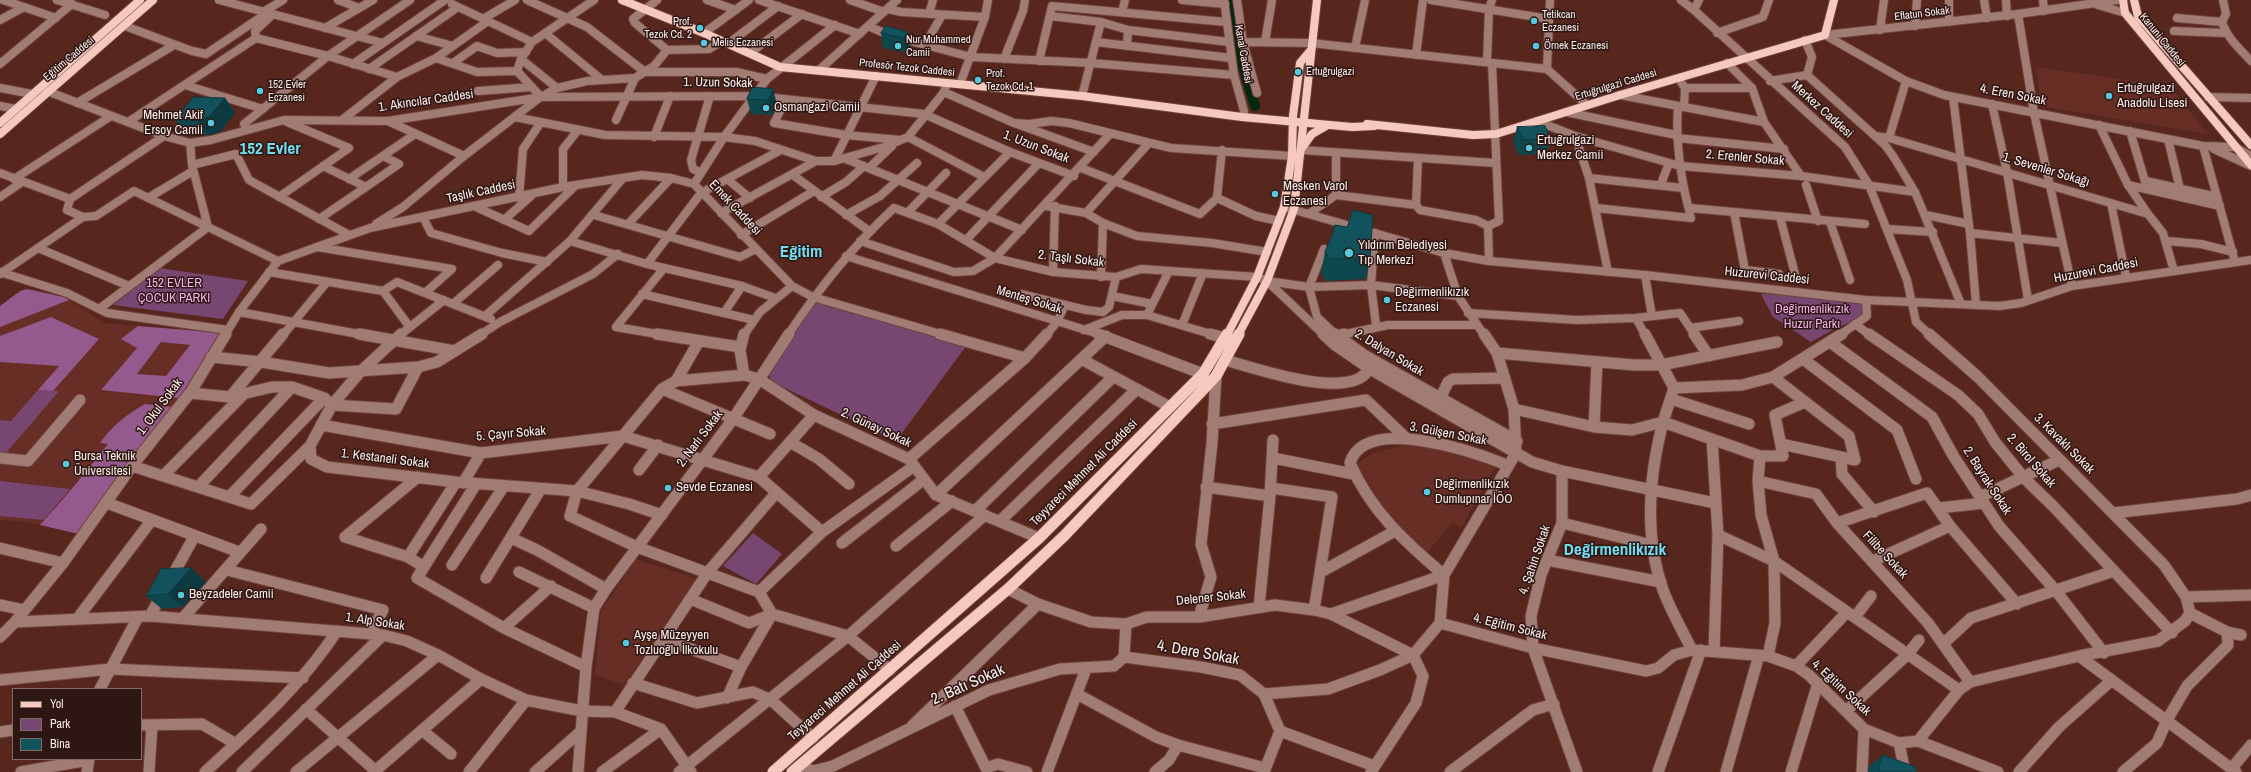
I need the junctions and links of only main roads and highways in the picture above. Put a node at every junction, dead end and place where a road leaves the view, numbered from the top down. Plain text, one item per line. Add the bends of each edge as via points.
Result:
1 (140, 0) edge
2 (153, 0) edge
3 (622, 0) edge
4 (1317, 0) edge
5 (1834, 0) edge
6 (2124, 0) edge
7 (2134, 0) edge
8 (1202, 111) junction
9 (1298, 120) junction
10 (0, 123) edge
11 (1330, 125) junction
12 (1374, 126) junction
13 (0, 134) edge
14 (2251, 145) edge
15 (1302, 150) junction
16 (2251, 165) edge
17 (1289, 208) junction
18 (1262, 279) junction
19 (796, 769) edge
20 (773, 772) edge

1 - 10 main road, Eğitim Caddesi
2 - 13 main road, Eğitim Caddesi
3 - 8 main road, Profesör Tezok Caddesi via 780,67 1082,96
4 - 9 main road
5 - 12 main road, Ertuğrulgazi Caddesi via 1825,35 1496,134 1473,135
6 - 16 main road, Kanuni Caddesi via 2125,13
7 - 14 main road, Kanuni Caddesi via 2138,16
8 - 9 main road
8 - 9 main road via 1244,111
9 - 11 main road, Ertuğrulgazi Caddesi
9 - 12 main road, Ertuğrulgazi Caddesi
9 - 15 main road, Teyyareci Mehmet Ali Caddesi
9 - 17 main road, Teyyareci Mehmet Ali Caddesi via 1292,156
11 - 12 main road, Ertuğrulgazi Caddesi
11 - 15 main road via 1312,134
15 - 17 main road, Teyyareci Mehmet Ali Caddesi
17 - 18 main road, Teyyareci Mehmet Ali Caddesi
17 - 18 main road, Teyyareci Mehmet Ali Caddesi via 1279,221 1267,252
18 - 19 main road, Teyyareci Mehmet Ali Caddesi via 1216,376 1179,417 1008,589
18 - 20 main road, Teyyareci Mehmet Ali Caddesi via 1203,374 1039,538

